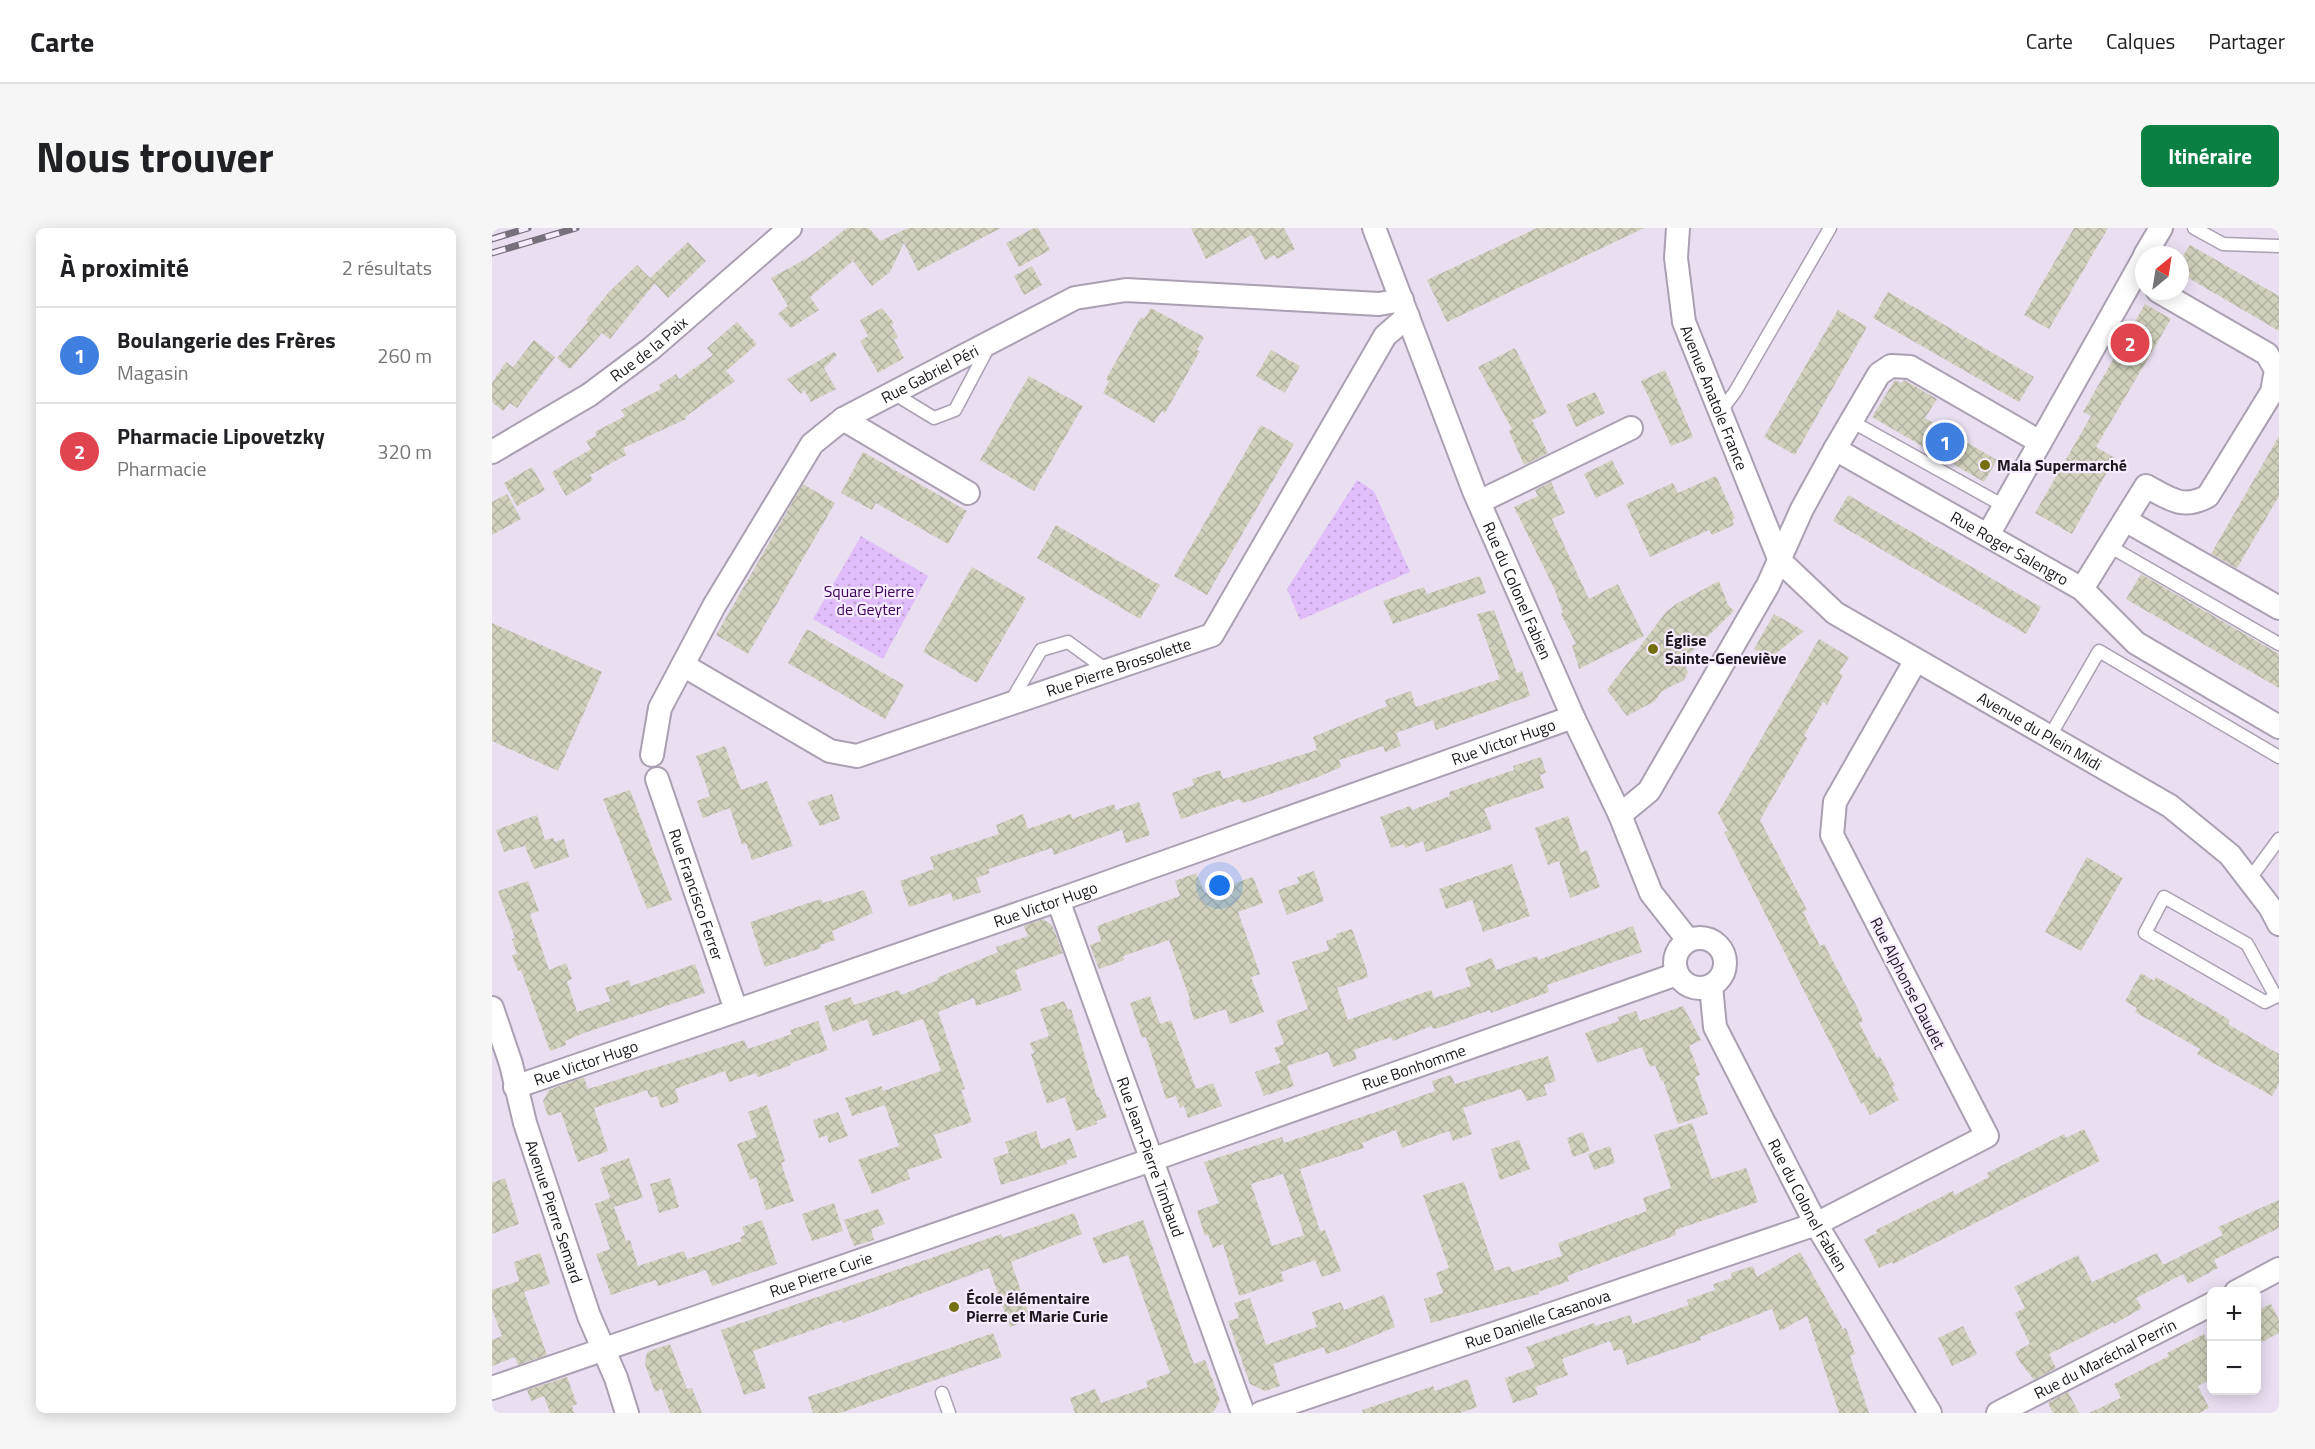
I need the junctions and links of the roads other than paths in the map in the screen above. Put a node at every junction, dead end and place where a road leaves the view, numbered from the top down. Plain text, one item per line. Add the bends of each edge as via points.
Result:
1 (790, 228) edge
2 (1374, 228) edge
3 (1678, 228) edge
4 (1830, 228) edge
5 (2161, 228) edge
6 (2194, 228) edge
7 (2152, 246) edge
8 (2279, 246) edge
9 (2135, 280) edge
10 (2174, 300) edge
11 (1405, 308) junction
12 (992, 342) junction
13 (893, 393) junction
14 (1720, 412) junction
15 (843, 419) junction
16 (1851, 421) junction
17 (1630, 428) dead end
18 (2040, 442) junction
19 (1835, 449) junction
20 (492, 452) edge
21 (968, 493) dead end
22 (1479, 502) junction
23 (2004, 506) junction
24 (2125, 520) junction
25 (1988, 535) junction
26 (2109, 546) junction
27 (1780, 561) junction
28 (2082, 589) junction
29 (2279, 608) edge
30 (2279, 644) edge
31 (1916, 660) junction
32 (683, 665) junction
33 (1108, 671) junction
34 (1010, 704) junction
35 (1573, 717) junction
36 (2279, 727) edge
37 (2050, 736) junction
38 (652, 755) dead end
39 (2279, 757) edge
40 (657, 779) dead end
41 (1620, 815) junction
42 (2279, 839) edge
43 (2249, 880) junction
44 (1058, 900) junction
45 (2279, 924) edge
46 (1688, 940) junction
47 (1677, 974) junction
48 (1711, 986) junction
49 (2278, 996) edge
50 (492, 1008) edge
51 (736, 1010) junction
52 (515, 1087) junction
53 (1151, 1160) junction
54 (1816, 1224) junction
55 (2279, 1269) edge
56 (2245, 1287) edge
57 (2207, 1306) edge
58 (602, 1350) junction
59 (492, 1388) edge
60 (942, 1393) dead end
61 (627, 1413) edge
62 (949, 1413) edge
63 (1244, 1413) edge
64 (1261, 1413) edge
65 (1930, 1413) edge
66 (1998, 1413) edge

1 - 20 street, Rue de la Paix via 652,348 589,395
2 - 11 street, Rue du Colonel Fabien
3 - 14 street, Avenue Anatole France via 1676,258 1684,322
4 - 14 lane
5 - 7 street
6 - 8 lane via 2223,244
9 - 18 street
10 - 24 street via 2268,354 2276,370 2272,392 2208,496 2193,504 2173,501 2146,486
11 - 12 street, Rue Gabriel Péri via 1126,290 1075,298
11 - 22 street, Rue du Colonel Fabien
11 - 33 street, Rue Pierre Brossolette via 1212,635
12 - 13 street, Rue Gabriel Péri
12 - 13 lane via 955,410 934,418
13 - 15 street, Rue Gabriel Péri
14 - 27 street, Avenue Anatole France
15 - 21 street
15 - 32 street, Rue Gabriel Péri via 812,444
16 - 18 street via 1879,374 1891,366 1910,367
16 - 19 street
16 - 23 lane
17 - 22 street
18 - 23 street
19 - 25 street, Rue Roger Salengro
19 - 27 street via 1802,509
22 - 35 street, Rue du Colonel Fabien
23 - 25 street
24 - 26 street
24 - 29 street
25 - 28 street, Rue Roger Salengro
26 - 28 street
26 - 30 lane
27 - 31 street, Avenue du Plein Midi via 1835,613
27 - 41 street via 1649,791
28 - 36 street, Rue Roger Salengro via 2136,643
31 - 37 street, Avenue du Plein Midi
31 - 54 street, Rue Alphonse Daudet via 1835,802 1832,835 1987,1136
32 - 34 street, Rue Pierre Brossolette via 830,751 857,756
32 - 38 street, Rue Gabriel Péri via 660,708
33 - 34 street, Rue Pierre Brossolette
33 - 34 lane via 1068,642 1041,650
35 - 41 street, Rue du Colonel Fabien
35 - 44 street, Rue Victor Hugo
37 - 39 lane via 2099,651
37 - 43 street, Avenue du Plein Midi via 2170,806 2230,855
40 - 51 street, Rue Francisco Ferrer
41 - 46 street, Rue du Colonel Fabien via 1651,893
42 - 43 lane
43 - 45 street, Avenue du Plein Midi
44 - 51 street, Rue Victor Hugo
44 - 53 street, Rue Jean-Pierre Timbaud
46 - 47 street via 1677,951
46 - 48 street via 1704,938 1723,953 1725,969
47 - 48 street via 1688,986
47 - 53 street, Rue Bonhomme
48 - 54 street, Rue du Colonel Fabien via 1715,1027
49 - 49 lane via 2265,1002 2145,933 2164,897 2247,944
50 - 52 street, Avenue Pierre Semard
51 - 52 street, Rue Victor Hugo
52 - 58 street, Avenue Pierre Semard
53 - 58 street, Rue Pierre Curie
53 - 63 street, Rue Jean-Pierre Timbaud
54 - 64 street, Rue Danielle Casanova
54 - 65 street, Rue du Colonel Fabien
55 - 56 street
57 - 66 street, Rue du Maréchal Perrin
58 - 59 street, Rue Pierre Curie
58 - 61 street, Avenue Pierre Semard
60 - 62 lane

